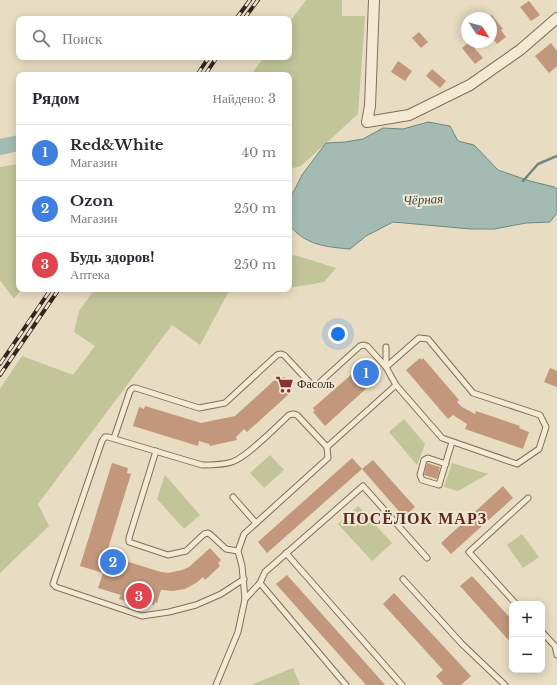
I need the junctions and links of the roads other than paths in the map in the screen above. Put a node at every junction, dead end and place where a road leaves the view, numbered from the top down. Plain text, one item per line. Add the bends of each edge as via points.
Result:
1 (374, 0) edge
2 (557, 18) edge
3 (386, 346) dead end
4 (386, 367) junction
5 (396, 385) junction
6 (114, 438) junction
7 (452, 442) junction
8 (327, 446) junction
9 (156, 451) junction
10 (446, 464) junction
11 (233, 497) dead end
12 (528, 498) dead end
13 (256, 523) junction
14 (238, 550) junction
15 (286, 553) junction
16 (427, 558) dead end
17 (244, 579) junction
18 (403, 579) dead end
19 (260, 583) junction
20 (245, 599) junction
21 (513, 601) edge
22 (545, 635) edge
23 (556, 645) edge
24 (557, 655) edge
25 (216, 685) edge
26 (346, 685) edge
27 (402, 685) edge
28 (505, 685) edge

1 - 2 street via 370,106 367,122 408,115 470,85 520,50
3 - 4 lane
4 - 5 lane
4 - 6 lane via 364,344 314,385 281,354 225,403 199,408 133,388
4 - 7 lane via 419,338 428,339 473,393 540,416 546,427 539,449 517,464
5 - 7 lane via 442,438
5 - 8 lane
6 - 9 lane
6 - 17 lane via 105,437 102,441 53,584 142,616 196,604 221,594
7 - 10 lane
8 - 9 lane via 293,414 232,463 202,465
8 - 13 lane via 328,458
9 - 14 lane via 129,542 168,555 186,551 204,534 208,534 226,549
10 - 10 lane via 439,485 422,480 420,475 424,460 428,458
11 - 13 lane
12 - 21 lane via 469,552
13 - 14 lane via 244,534
14 - 17 lane
15 - 16 lane via 363,486
15 - 19 lane via 265,572
15 - 27 lane
17 - 20 lane
18 - 28 lane via 462,644
19 - 20 lane
19 - 26 lane
20 - 25 lane via 238,632
22 - 23 lane
23 - 24 lane

